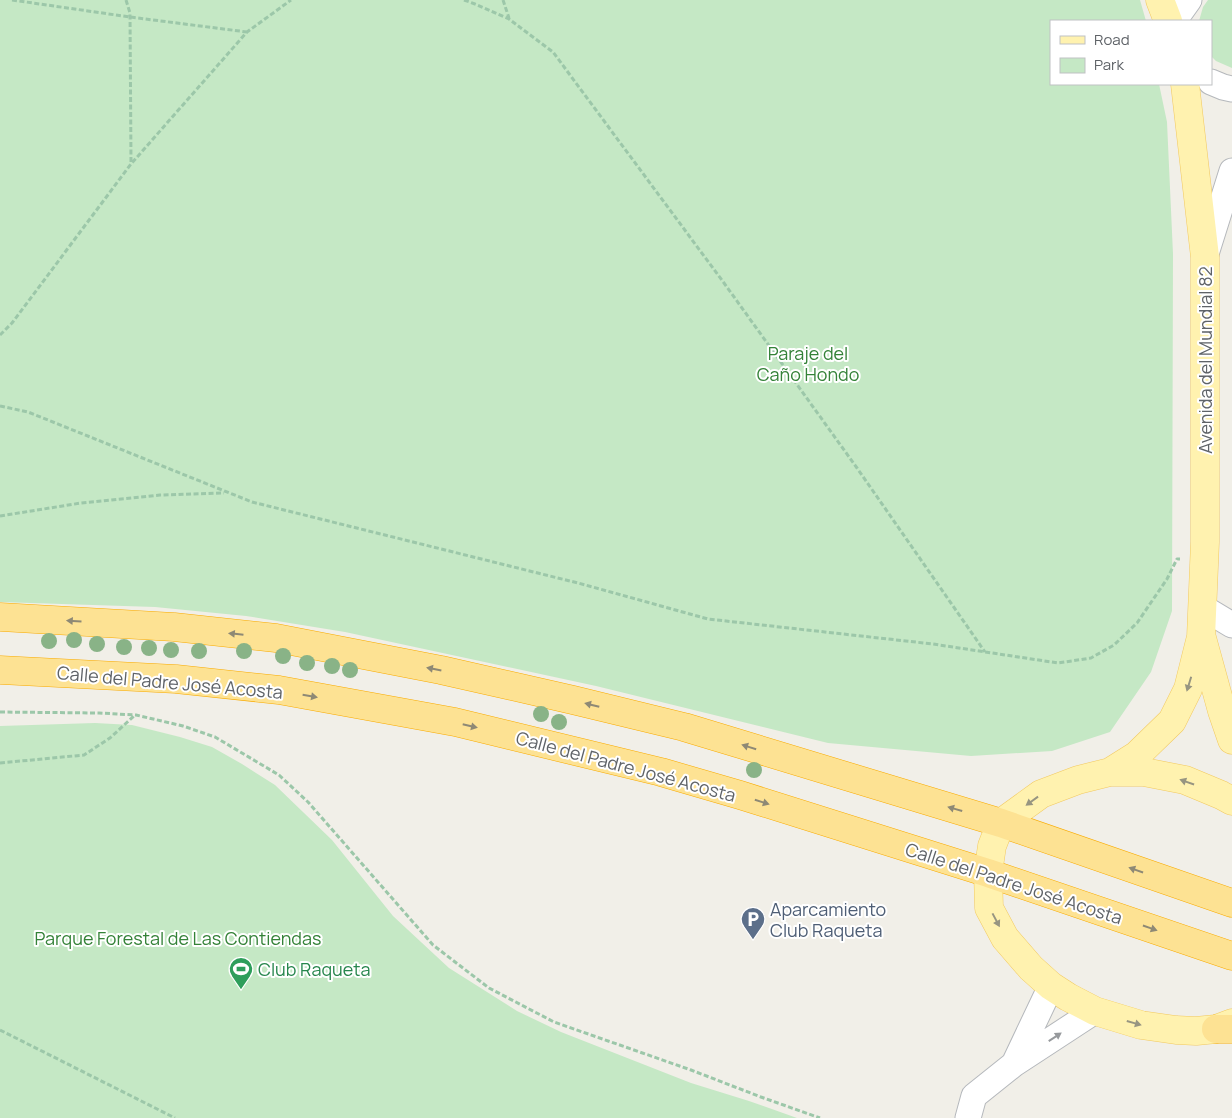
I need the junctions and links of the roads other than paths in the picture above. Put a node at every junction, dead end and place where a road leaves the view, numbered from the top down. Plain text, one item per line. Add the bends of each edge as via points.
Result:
1 (1160, 0) edge
2 (1189, 0) edge
3 (1168, 20) edge
4 (1175, 20) edge
5 (1212, 82) edge
6 (1184, 85) edge
7 (1232, 89) edge
8 (1232, 171) edge
9 (1205, 257) junction
10 (1202, 607) junction
11 (0, 617) edge
12 (1232, 625) edge
13 (1201, 637) junction
14 (0, 670) edge
15 (1232, 740) edge
16 (1110, 772) junction
17 (1232, 801) edge
18 (1001, 823) junction
19 (988, 873) junction
20 (1232, 903) edge
21 (1232, 956) edge
22 (1051, 986) junction
23 (1095, 1011) junction
24 (1226, 1027) edge
25 (1014, 1064) junction
26 (968, 1118) edge

1 - 3 main road
2 - 4 street
5 - 7 street
6 - 9 main road, Avenida del Mundial 82
8 - 9 street
9 - 10 main road, Avenida del Mundial 82
10 - 12 street
10 - 13 main road, Avenida del Mundial 82
18 -> 11 highway via 684,728 441,670 276,638 174,627
13 - 15 main road, Avenida del Mundial 82
13 -> 16 main road, Avenida del Mundial 82 via 1188,689 1172,721 1137,755
14 -> 19 highway, Calle del Padre José Acosta via 176,679 278,690 455,722 661,772
17 -> 16 main road via 1184,780 1144,772
16 -> 18 main road via 1041,794
18 - 19 main road via 992,846
20 -> 18 highway
19 -> 21 highway, Calle del Padre José Acosta
19 -> 22 main road via 989,908 1005,938
22 - 23 main road
22 - 25 street
23 -> 24 main road via 1140,1025 1176,1030
25 -> 23 street
25 - 26 street via 974,1096

